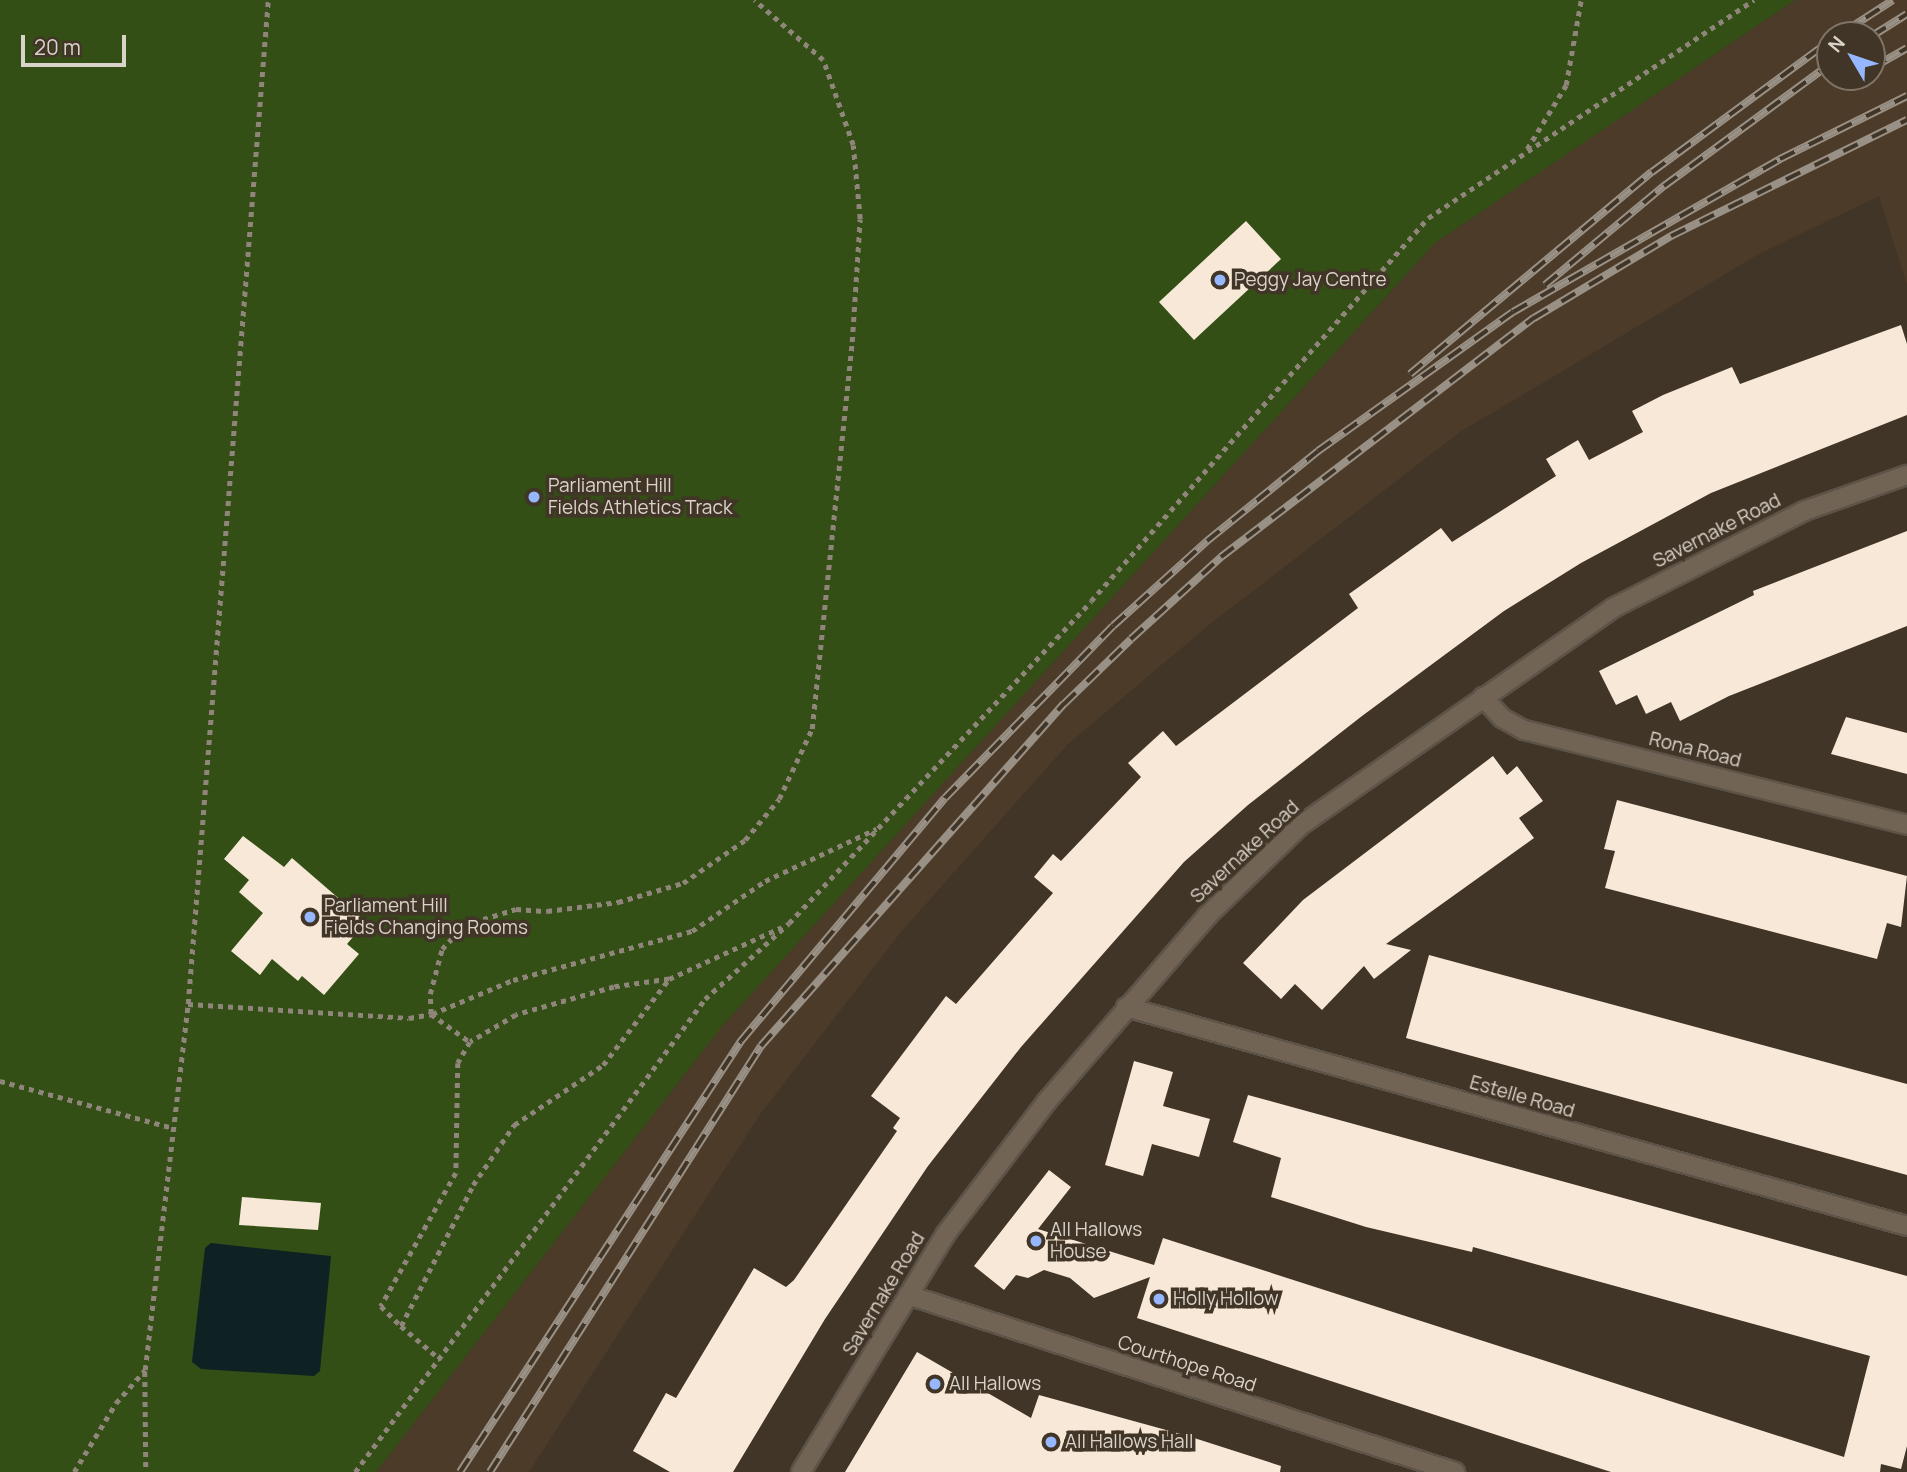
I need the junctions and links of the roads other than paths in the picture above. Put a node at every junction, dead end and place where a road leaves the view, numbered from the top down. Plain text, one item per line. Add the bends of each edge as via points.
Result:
1 (1907, 475) edge
2 (1483, 697) junction
3 (1907, 825) edge
4 (1126, 1007) junction
5 (1907, 1226) edge
6 (908, 1294) junction
7 (801, 1472) edge
8 (1455, 1472) edge

1 - 2 street, Savernake Road via 1804,511 1722,550 1613,608
2 - 3 street, Rona Road via 1502,718 1524,730
2 - 4 street, Savernake Road via 1301,825 1207,916
4 - 5 street, Estelle Road
4 - 6 street, Savernake Road via 975,1194
6 - 7 street, Savernake Road
6 - 8 street, Courthope Road

